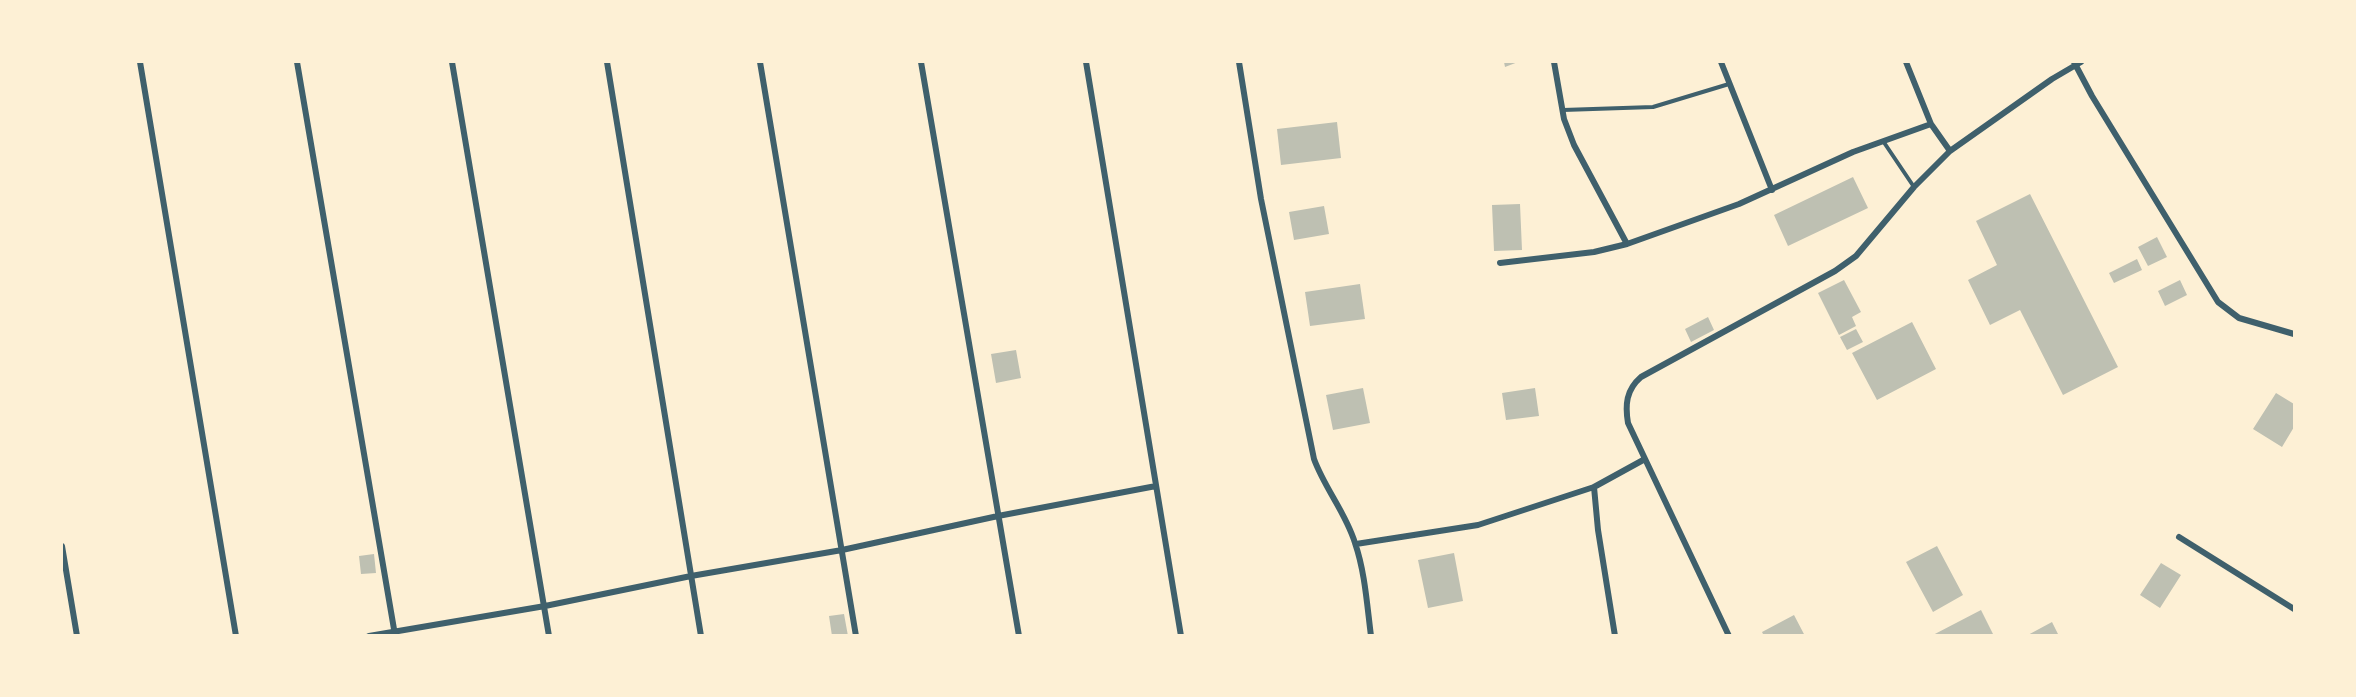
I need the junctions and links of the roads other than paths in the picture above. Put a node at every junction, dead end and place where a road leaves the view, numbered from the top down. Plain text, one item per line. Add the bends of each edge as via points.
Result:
1 (141, 62) edge
2 (297, 62) edge
3 (452, 62) edge
4 (607, 62) edge
5 (760, 62) edge
6 (921, 62) edge
7 (1086, 62) edge
8 (1239, 62) edge
9 (1554, 62) edge
10 (1721, 62) edge
11 (1906, 62) edge
12 (2077, 63) edge
13 (1729, 84) junction
14 (1562, 110) junction
15 (1931, 124) junction
16 (1883, 141) junction
17 (1950, 151) junction
18 (1914, 187) junction
19 (1772, 190) junction
20 (1627, 244) junction
21 (1500, 263) dead end
22 (2292, 333) edge
23 (1646, 459) junction
24 (1156, 486) junction
25 (1594, 487) junction
26 (998, 516) junction
27 (2179, 537) dead end
28 (1356, 544) junction
29 (62, 546) edge
30 (842, 550) junction
31 (692, 576) junction
32 (545, 606) junction
33 (2295, 609) edge
34 (395, 634) edge
35 (77, 636) edge
36 (236, 636) edge
37 (369, 636) edge
38 (549, 636) edge
39 (701, 636) edge
40 (856, 636) edge
41 (1019, 636) edge
42 (1181, 636) edge
43 (1371, 636) edge
44 (1615, 636) edge
45 (1729, 636) edge

1 - 36 street
2 - 34 street
3 - 32 street
4 - 31 street
5 - 30 street
6 - 26 street
7 - 24 street
8 - 28 street via 1261,199 1314,459
9 - 14 street
10 - 13 street
11 - 15 street
12 - 17 street
12 - 22 street via 2092,96 2218,302 2239,318
13 - 14 lane via 1653,107
13 - 19 street
14 - 20 street via 1574,145
15 - 16 street
15 - 17 street
16 - 18 lane
16 - 19 street
17 - 18 street
18 - 23 street via 1856,256 1835,271 1633,385 1627,397 1628,423
19 - 20 street
20 - 21 street via 1594,252
23 - 25 street
23 - 45 street
24 - 26 street
24 - 42 street
25 - 28 street via 1478,525
25 - 44 street
26 - 30 street
26 - 41 street
27 - 33 street
28 - 43 street
29 - 35 street
30 - 31 street
30 - 40 street
31 - 32 street
31 - 39 street
32 - 34 street
32 - 38 street
34 - 37 street

